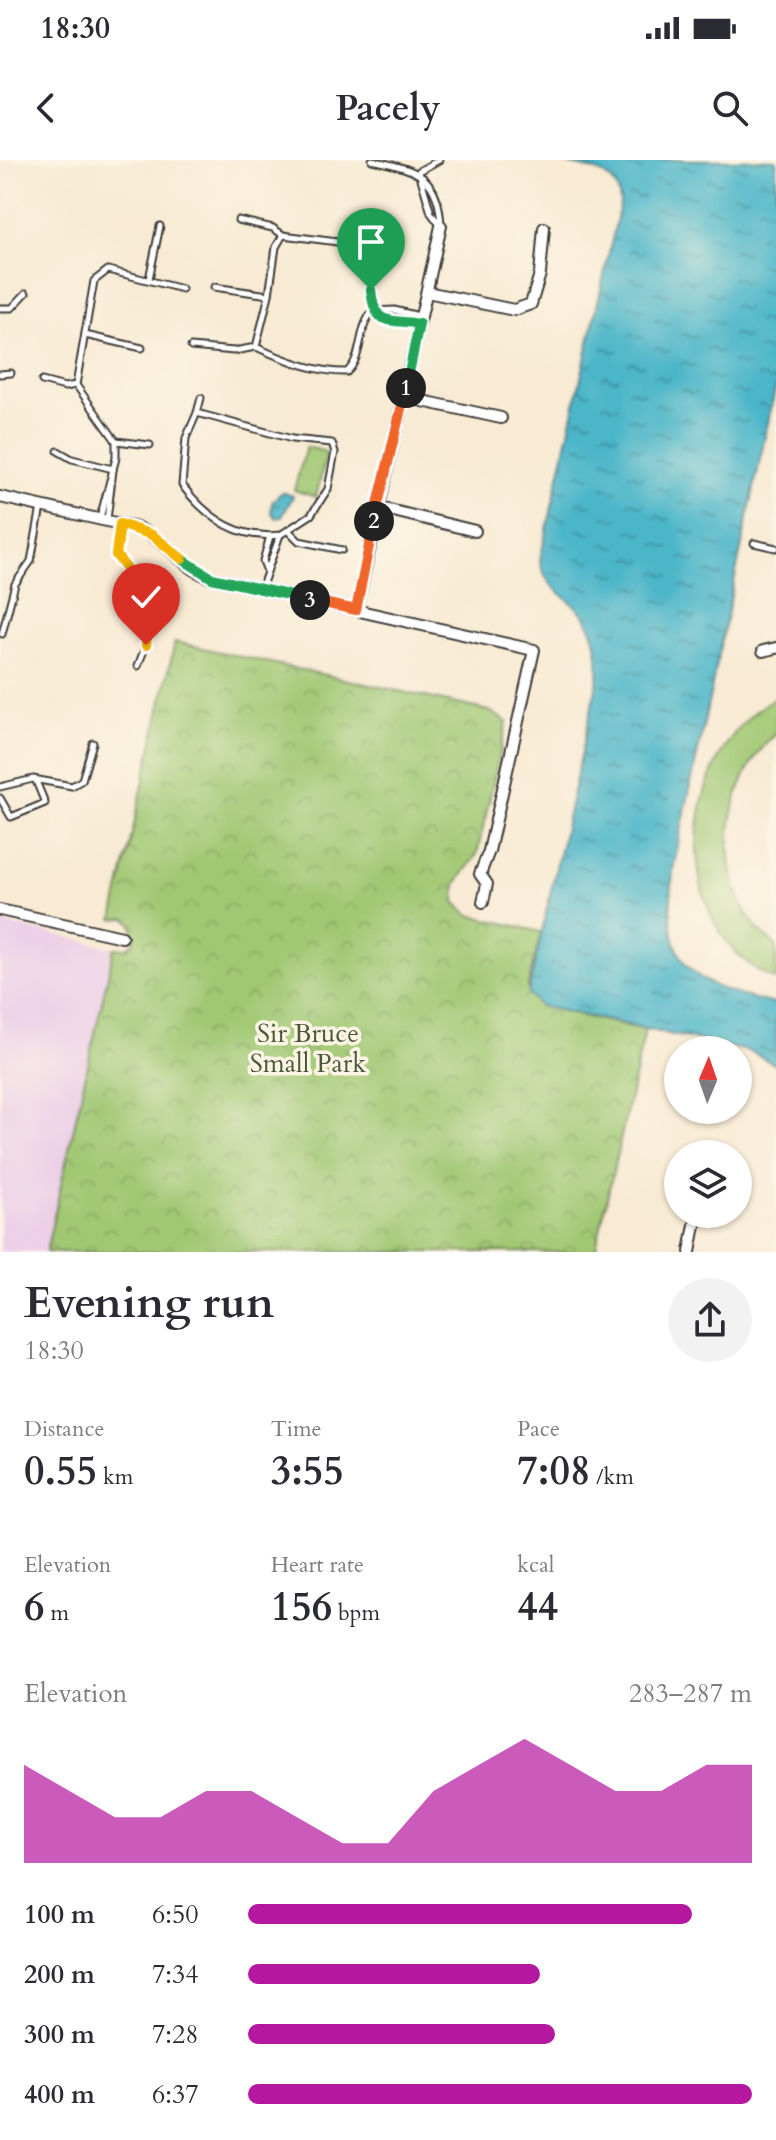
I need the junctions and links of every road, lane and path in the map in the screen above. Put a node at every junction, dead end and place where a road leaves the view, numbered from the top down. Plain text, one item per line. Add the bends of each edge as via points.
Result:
1 (372, 160) edge
2 (439, 160) edge
3 (419, 171) junction
4 (238, 220) dead end
5 (160, 226) dead end
6 (441, 226) joint
7 (544, 228) dead end
8 (283, 235) junction
9 (149, 279) junction
10 (214, 287) dead end
11 (182, 289) dead end
12 (427, 292) junction
13 (26, 293) dead end
14 (269, 295) junction
15 (0, 308) edge
16 (373, 311) junction
17 (420, 320) junction
18 (85, 335) junction
19 (191, 347) dead end
20 (256, 347) junction
21 (142, 348) dead end
22 (11, 373) dead end
23 (0, 374) edge
24 (42, 381) dead end
25 (76, 385) junction
26 (404, 397) junction
27 (201, 398) dead end
28 (197, 413) junction
29 (501, 418) dead end
30 (116, 441) junction
31 (150, 445) dead end
32 (58, 451) dead end
33 (113, 469) junction
34 (0, 497) edge
35 (41, 506) junction
36 (377, 507) junction
37 (103, 520) junction
38 (120, 524) junction
39 (475, 531) dead end
40 (290, 532) junction
41 (280, 535) junction
42 (270, 536) junction
43 (754, 543) dead end
44 (776, 548) edge
45 (342, 550) dead end
46 (267, 572) junction
47 (261, 589) junction
48 (356, 610) junction
49 (2, 634) dead end
50 (776, 648) edge
51 (763, 651) dead end
52 (138, 666) dead end
53 (93, 743) dead end
54 (36, 780) junction
55 (0, 787) edge
56 (0, 798) edge
57 (483, 902) dead end
58 (0, 910) edge
59 (122, 937) dead end
60 (694, 1228) edge
61 (690, 1252) edge

1 - 3 lane
2 - 3 lane
3 - 6 lane via 431,213
4 - 8 lane
5 - 9 lane
6 - 12 street
7 - 12 street via 531,304 514,310
8 - 14 lane via 276,247
8 - 16 lane via 372,251
9 - 11 lane
9 - 18 lane via 108,270 97,275
10 - 14 lane
12 - 17 street
13 - 15 lane via 12,308
14 - 20 lane
16 - 17 lane via 394,310
16 - 17 lane via 387,320
16 - 20 lane via 366,319 355,364 347,372
17 - 26 street
18 - 21 lane
18 - 25 lane
19 - 20 lane
22 - 23 lane
24 - 25 lane
25 - 30 lane
26 - 29 street
26 - 36 street
27 - 28 lane
28 - 40 lane via 292,439 332,443 328,489 311,515
28 - 42 lane via 186,438 182,485 200,509 222,525
30 - 31 lane
30 - 33 lane
32 - 33 lane
33 - 37 lane
34 - 35 street
35 - 37 street
35 - 49 lane via 31,561 15,584
36 - 39 street
36 - 48 street
37 - 38 street
38 - 47 street via 152,535 204,575
38 - 52 lane via 116,555 150,599 146,645
40 - 41 lane
40 - 45 lane via 299,541
41 - 42 lane
41 - 46 lane
42 - 46 lane via 263,561
43 - 44 lane
46 - 47 lane
47 - 48 street
48 - 57 street via 534,650 480,874 487,884
50 - 51 street
53 - 54 lane via 82,780 72,786
54 - 55 lane
54 - 56 lane via 45,803 11,817
58 - 59 street
60 - 61 street

